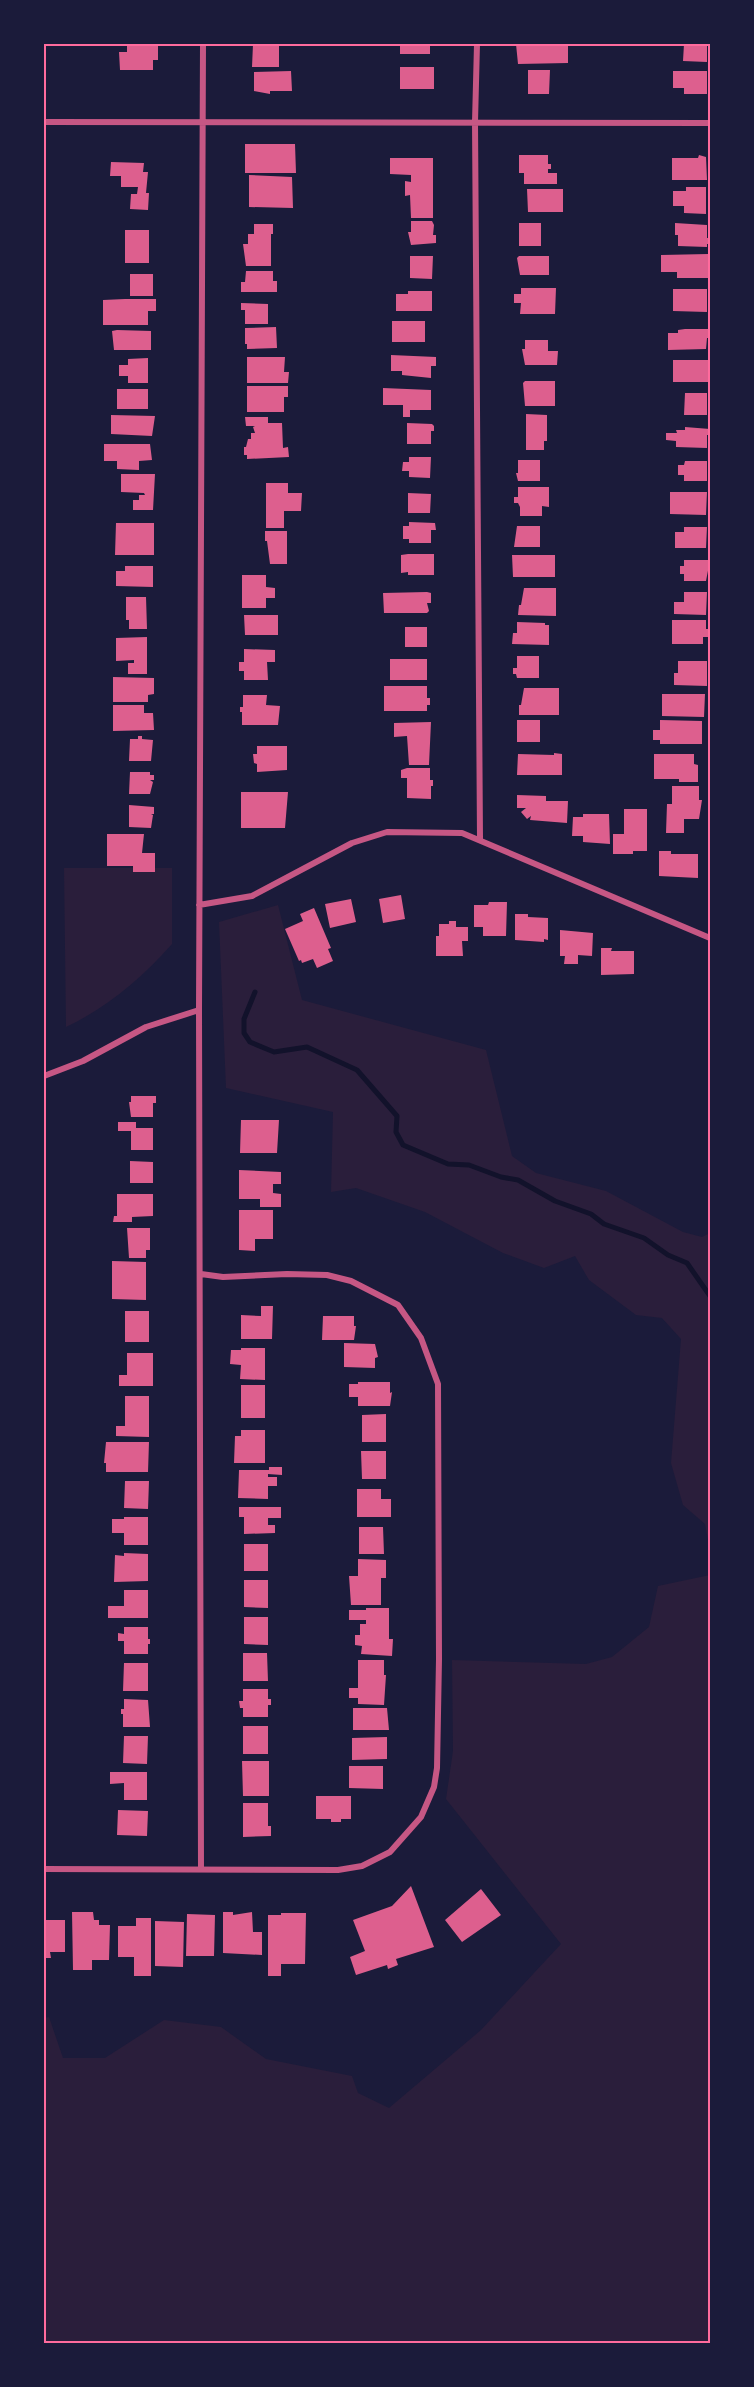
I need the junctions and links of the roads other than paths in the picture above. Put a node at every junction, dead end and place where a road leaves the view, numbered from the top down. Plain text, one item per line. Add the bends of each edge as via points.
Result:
1 (203, 44) edge
2 (477, 44) edge
3 (44, 122) edge
4 (203, 122) junction
5 (475, 122) junction
6 (711, 123) edge
7 (480, 839) junction
8 (199, 905) junction
9 (711, 938) edge
10 (199, 1010) junction
11 (44, 1076) edge
12 (201, 1274) junction
13 (201, 1868) junction
14 (44, 1869) edge

1 - 4 street
2 - 5 street
3 - 4 street
4 - 5 street
4 - 8 street
5 - 6 street
5 - 7 street
7 - 8 street via 462,833 387,832 352,843 252,896
7 - 9 street
8 - 10 street
10 - 11 street via 146,1027 83,1061
10 - 12 street
12 - 13 street
12 - 13 street via 327,1275 351,1281 398,1305 421,1338 438,1384 439,1659 434,1787 421,1817 390,1852 362,1866 338,1870
13 - 14 street

